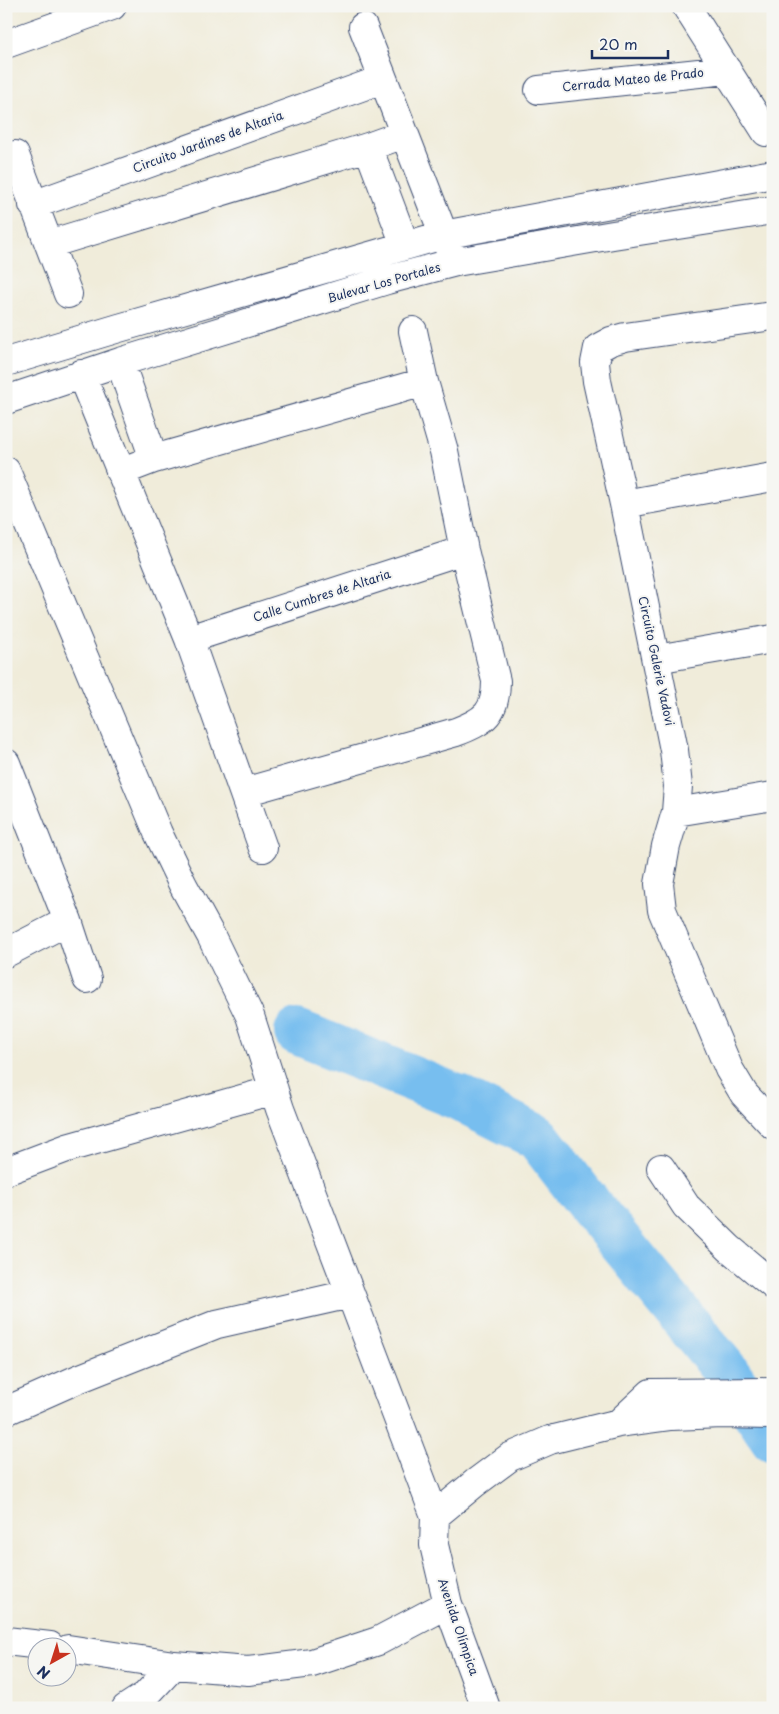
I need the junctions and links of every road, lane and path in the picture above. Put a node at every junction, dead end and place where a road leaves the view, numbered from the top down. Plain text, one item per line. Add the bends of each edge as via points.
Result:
1 (112, 6) edge
2 (686, 6) edge
3 (362, 27) dead end
4 (6, 44) edge
5 (727, 70) junction
6 (383, 79) junction
7 (539, 90) dead end
8 (766, 132) dead end
9 (404, 134) junction
10 (368, 147) junction
11 (15, 156) dead end
12 (773, 174) edge
13 (33, 205) junction
14 (773, 210) edge
15 (443, 235) junction
16 (49, 244) junction
17 (405, 245) junction
18 (456, 262) junction
19 (68, 294) dead end
20 (773, 316) edge
21 (412, 331) dead end
22 (6, 362) edge
23 (120, 362) junction
24 (81, 374) junction
25 (424, 382) junction
26 (6, 400) edge
27 (154, 459) junction
28 (120, 472) junction
29 (773, 477) edge
30 (10, 483) edge
31 (624, 504) junction
32 (464, 550) junction
33 (189, 639) junction
34 (773, 639) edge
35 (656, 659) junction
36 (6, 763) edge
37 (244, 792) junction
38 (773, 796) edge
39 (676, 812) junction
40 (263, 848) dead end
41 (68, 921) junction
42 (6, 953) edge
43 (88, 979) dead end
44 (274, 1090) junction
45 (773, 1125) edge
46 (661, 1168) dead end
47 (6, 1170) edge
48 (773, 1286) edge
49 (350, 1294) junction
50 (773, 1392) edge
51 (6, 1411) edge
52 (773, 1415) edge
53 (619, 1423) junction
54 (435, 1516) junction
55 (448, 1604) junction
56 (6, 1641) edge
57 (28, 1644) edge
58 (78, 1651) edge
59 (174, 1665) junction
60 (126, 1708) edge
61 (486, 1708) edge

1 - 4 street
2 - 5 street
3 - 6 street
5 - 7 street, Cerrada Mateo de Prado
5 - 8 street
6 - 9 street
6 - 13 street, Circuito Jardines de Altaria
9 - 10 street
9 - 15 street
10 - 16 street
10 - 17 street
11 - 13 street
12 - 15 street
13 - 16 street
14 - 18 street, Bulevar Los Portales
15 - 17 street
15 - 18 street
16 - 19 street
17 - 22 street
18 - 23 street, Bulevar Los Portales
20 - 31 street, Circuito Galerie Vadovi via 626,337 598,348 595,363 597,381
21 - 25 street
23 - 24 street, Bulevar Los Portales
23 - 27 street
24 - 26 street, Bulevar Los Portales
24 - 28 street
25 - 27 street
25 - 32 street via 444,451
27 - 28 street
28 - 33 street
29 - 31 street
30 - 44 street via 158,833 250,1016
31 - 35 street, Circuito Galerie Vadovi
32 - 33 street, Calle Cumbres de Altaria
32 - 37 street via 496,681 496,699 489,712 475,725 456,732
33 - 37 street
34 - 35 street
35 - 39 street, Circuito Galerie Vadovi via 674,750 678,786
36 - 41 street
37 - 40 street
38 - 39 street
39 - 45 street, Circuito Galerie Vadovi via 659,884 662,910 729,1069 744,1094
41 - 42 street
41 - 43 street
44 - 47 street via 67,1148
44 - 49 street
46 - 48 street via 686,1206
49 - 51 street via 218,1324
49 - 54 street
50 - 53 street via 651,1393
52 - 53 street via 671,1416
53 - 54 street via 550,1440 510,1458
54 - 55 street, Avenida Olímpica via 434,1546
55 - 59 street via 378,1641 312,1663 248,1672
55 - 61 street, Avenida Olímpica
56 - 57 street
58 - 59 street
59 - 60 street via 146,1696

